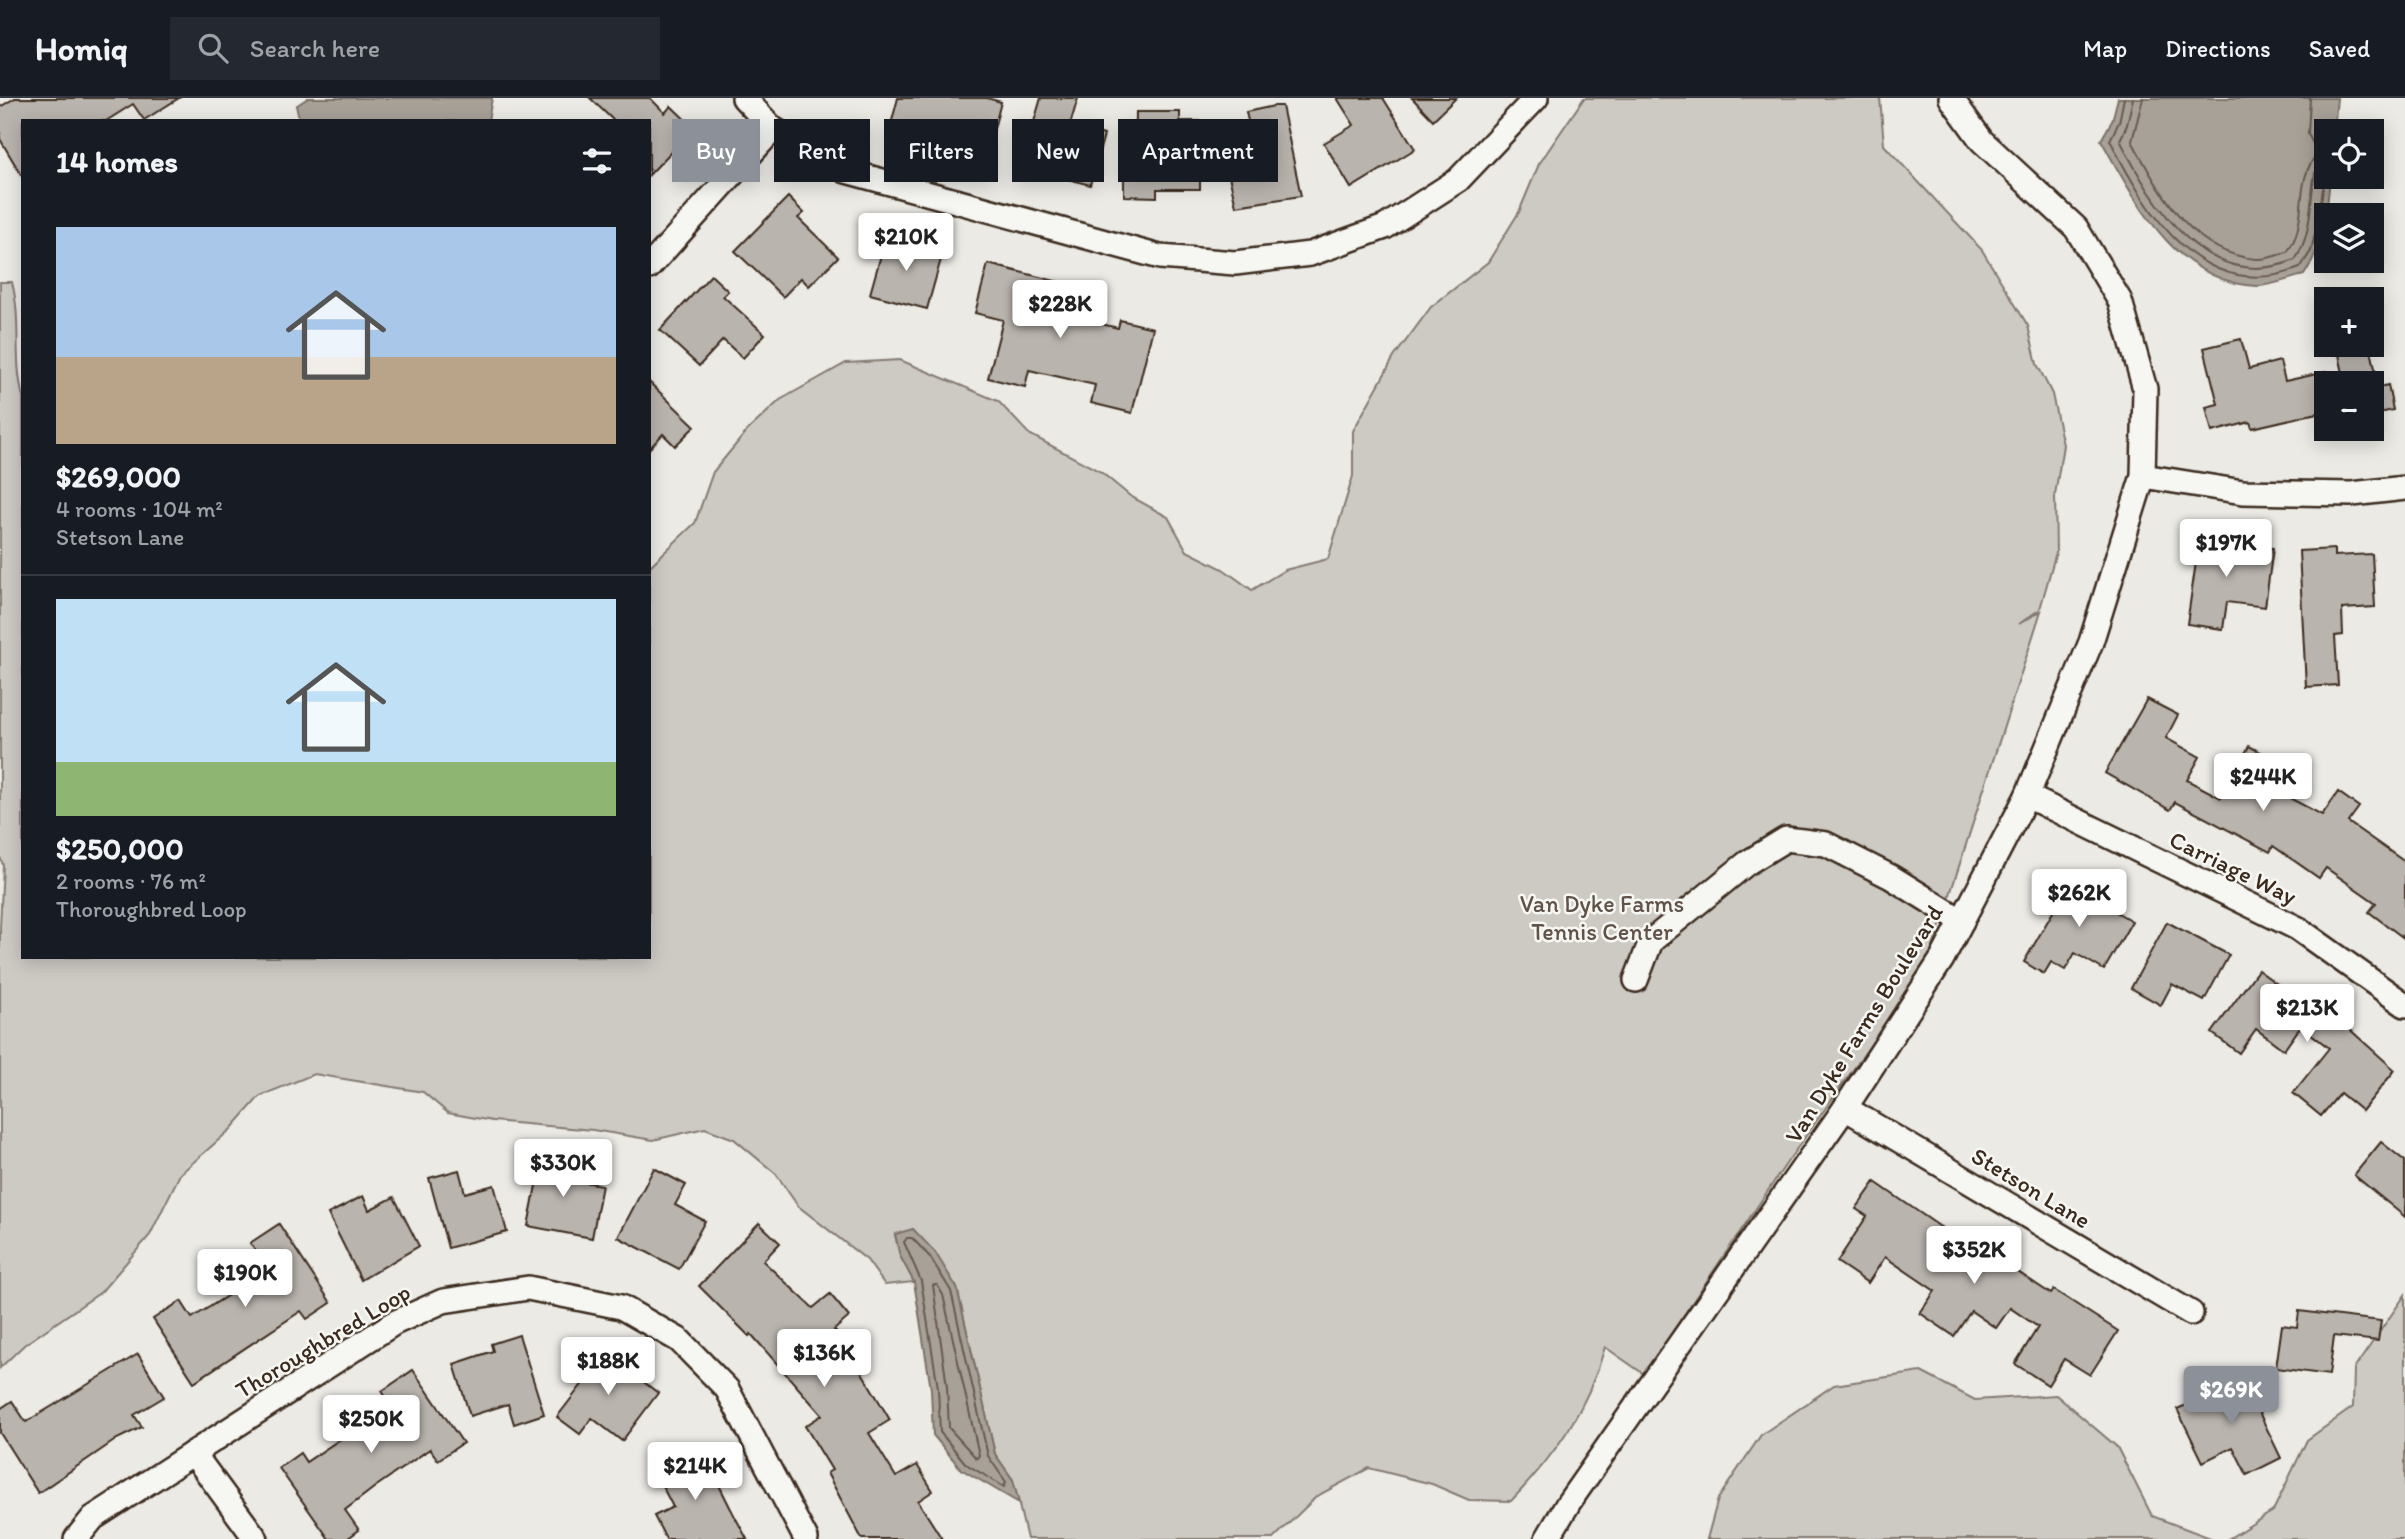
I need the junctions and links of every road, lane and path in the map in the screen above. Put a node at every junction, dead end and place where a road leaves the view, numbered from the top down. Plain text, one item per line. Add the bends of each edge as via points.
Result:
1 (744, 98) edge
2 (1536, 98) edge
3 (1951, 98) edge
4 (773, 129) junction
5 (651, 265) edge
6 (2143, 476) junction
7 (2405, 488) edge
8 (2027, 796) junction
9 (1962, 921) junction
10 (1636, 980) dead end
11 (2405, 1005) edge
12 (1845, 1108) junction
13 (2191, 1312) dead end
14 (193, 1453) junction
15 (76, 1539) edge
16 (256, 1539) edge
17 (806, 1539) edge
18 (1548, 1539) edge

1 - 4 street
2 - 4 street via 1458,180 1385,227 1310,254 1235,264 1160,257 846,171
3 - 6 street, Van Dyke Farms Boulevard via 1982,141 2076,228 2120,301 2145,389
4 - 5 street
6 - 7 street via 2243,492 2352,494
6 - 8 street, Van Dyke Farms Boulevard via 2091,642
8 - 9 street, Van Dyke Farms Boulevard
8 - 11 street, Carriage Way via 2297,928
9 - 10 street via 1826,844 1786,839 1747,863 1651,941
9 - 12 street, Van Dyke Farms Boulevard
12 - 13 street, Stetson Lane
12 - 18 street, Van Dyke Farms Boulevard via 1569,1502
14 - 15 street, Thoroughbred Loop via 93,1518
14 - 16 street
14 - 17 street, Thoroughbred Loop via 394,1323 443,1301 528,1287 621,1307 679,1340 727,1389

